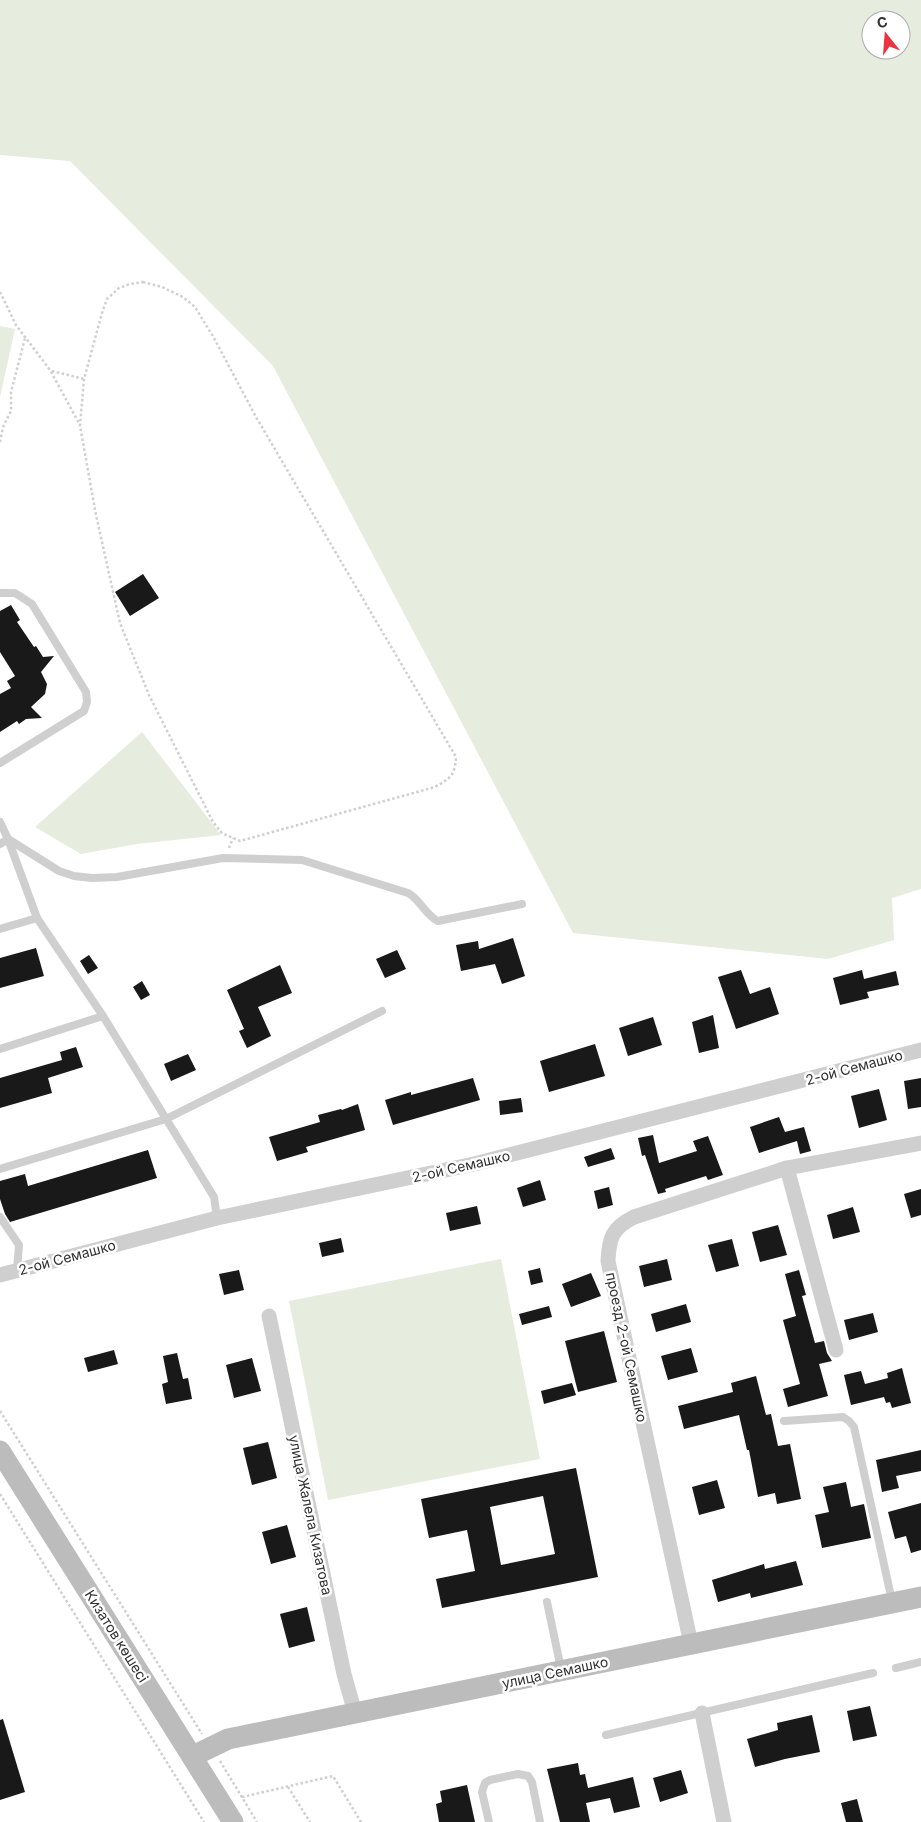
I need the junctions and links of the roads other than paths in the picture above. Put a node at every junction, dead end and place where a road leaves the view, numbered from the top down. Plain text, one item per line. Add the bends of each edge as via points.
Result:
1 (0, 593) edge
2 (0, 763) edge
3 (0, 822) edge
4 (8, 839) junction
5 (0, 844) edge
6 (522, 904) dead end
7 (37, 918) junction
8 (0, 929) edge
9 (382, 1011) dead end
10 (103, 1016) junction
11 (0, 1049) edge
12 (921, 1050) edge
13 (166, 1119) junction
14 (921, 1143) edge
15 (787, 1168) junction
16 (0, 1169) edge
17 (0, 1217) edge
18 (217, 1218) junction
19 (17, 1270) junction
20 (0, 1275) edge
21 (269, 1316) dead end
22 (836, 1350) dead end
23 (784, 1421) dead end
24 (0, 1451) edge
25 (921, 1597) edge
26 (547, 1602) dead end
27 (892, 1603) junction
28 (691, 1644) junction
29 (921, 1662) edge
30 (896, 1668) dead end
31 (562, 1671) junction
32 (873, 1673) dead end
33 (355, 1713) junction
34 (702, 1713) junction
35 (606, 1735) dead end
36 (202, 1751) junction
37 (233, 1822) edge
38 (489, 1822) edge
39 (540, 1822) edge
40 (724, 1822) edge

1 - 2 lane via 15,593 32,604 86,692 87,702 84,710
3 - 4 lane
4 - 5 lane
4 - 6 lane via 59,871 74,876 116,877 224,858 302,860 408,893 438,922
4 - 7 lane
7 - 8 lane
7 - 10 lane
9 - 13 lane
10 - 11 lane
10 - 13 lane
12 - 18 street, 2-ой Семашко via 474,1164
13 - 16 lane
13 - 18 lane via 214,1197
14 - 15 street, проезд 2-ой Семашко
15 - 22 street
15 - 28 street, проезд 2-ой Семашко via 634,1217 613,1232 609,1245 608,1261
17 - 19 lane via 19,1246
18 - 19 street, 2-ой Семашко
19 - 20 street, 2-ой Семашко
21 - 33 street, улица Жалела Кизатова
23 - 27 lane via 843,1417 854,1427
24 - 36 street, Кизатов көшесі
25 - 27 street, улица Семашко
26 - 31 lane
27 - 28 street, улица Семашко
28 - 31 street, улица Семашко
29 - 30 lane
31 - 33 street, улица Семашко
32 - 34 lane
33 - 36 street, улица Семашко via 228,1738
34 - 35 lane
34 - 40 street
36 - 37 street, Кизатов көшесі
38 - 39 lane via 482,1792 485,1783 518,1774 528,1776 532,1782

